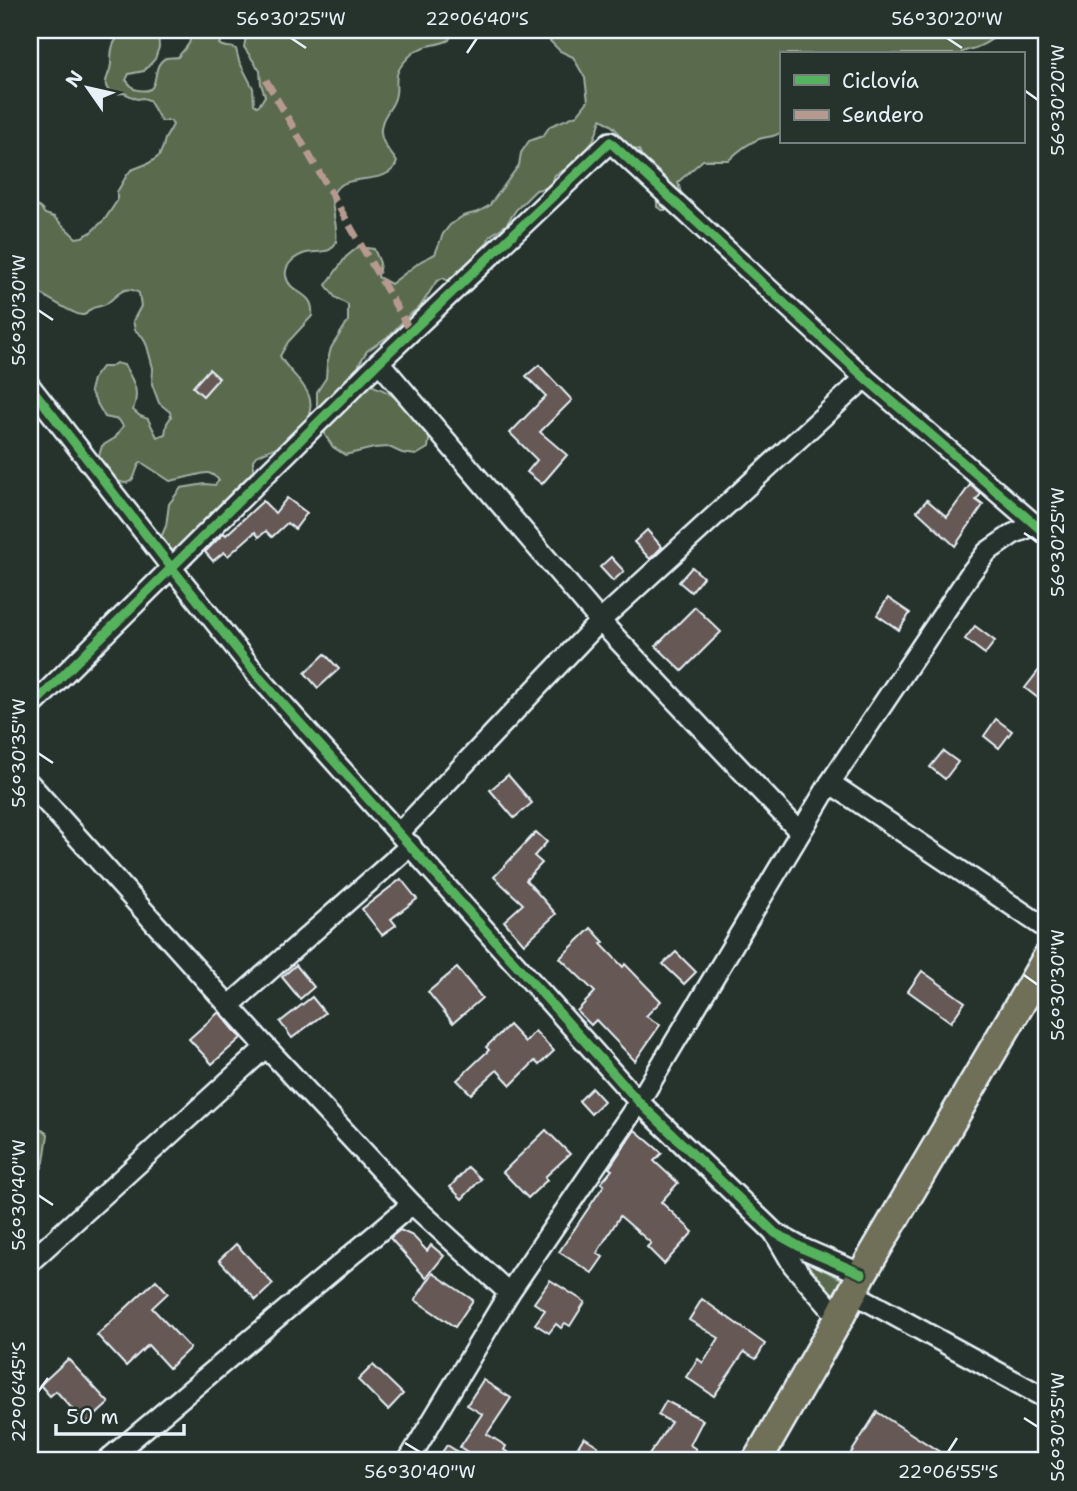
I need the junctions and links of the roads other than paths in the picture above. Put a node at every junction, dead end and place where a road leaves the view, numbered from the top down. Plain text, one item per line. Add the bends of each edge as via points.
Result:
1 (379, 362) junction
2 (865, 378) junction
3 (30, 386) edge
4 (1041, 530) edge
5 (171, 567) junction
6 (600, 621) junction
7 (30, 708) edge
8 (830, 783) junction
9 (30, 784) edge
10 (800, 832) junction
11 (405, 839) junction
12 (1047, 929) edge
13 (1047, 958) edge
14 (229, 1006) junction
15 (266, 1047) junction
16 (639, 1102) junction
17 (412, 1205) junction
18 (775, 1233) junction
19 (30, 1262) edge
20 (857, 1283) junction
21 (509, 1293) junction
22 (839, 1318) junction
23 (1047, 1399) edge
24 (106, 1461) edge
25 (408, 1461) edge
26 (757, 1461) edge

1 - 2 street via 610,142
1 - 5 street
1 - 6 street
2 - 4 street
2 - 6 street
3 - 5 street
4 - 8 street via 1013,534 987,552
5 - 7 street
5 - 11 street via 258,676
6 - 10 street
6 - 11 street
8 - 10 street
8 - 12 street
9 - 14 street
10 - 16 street
11 - 14 street
11 - 16 street
13 - 20 highway
14 - 15 street
15 - 17 street
15 - 19 street
16 - 18 street
16 - 21 street
17 - 21 street
17 - 24 street
18 - 20 street
18 - 22 street via 793,1265
20 - 22 highway
20 - 23 street
21 - 25 street
22 - 26 highway

